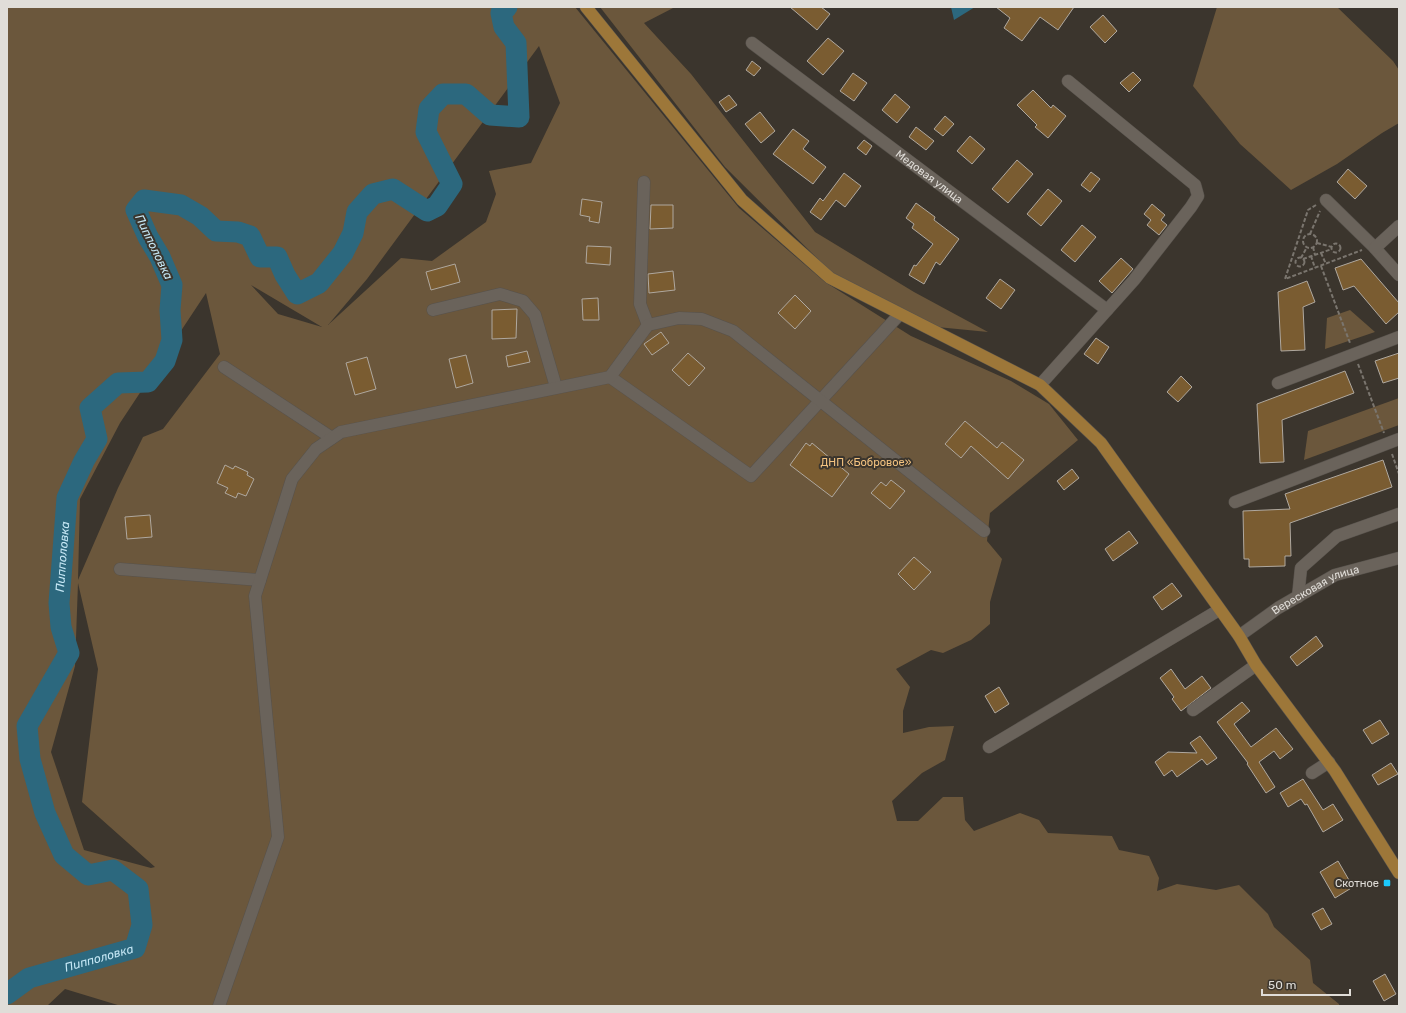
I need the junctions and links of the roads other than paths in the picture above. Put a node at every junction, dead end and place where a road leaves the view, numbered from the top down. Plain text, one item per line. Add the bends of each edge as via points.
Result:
1 (589, 11) edge
2 (752, 44) dead end
3 (1068, 80) dead end
4 (644, 182) dead end
5 (1326, 200) road end
6 (1399, 226) edge
7 (1374, 247) junction
8 (1399, 275) edge
9 (433, 310) dead end
10 (1107, 310) junction
11 (900, 315) junction
12 (648, 325) junction
13 (1399, 337) edge
14 (224, 367) dead end
15 (610, 377) junction
16 (1278, 383) dead end
17 (1040, 386) junction
18 (556, 387) junction
19 (820, 399) junction
20 (332, 438) junction
21 (1399, 439) edge
22 (1234, 502) dead end
23 (1399, 514) edge
24 (984, 531) dead end
25 (1399, 558) edge
26 (120, 569) dead end
27 (260, 580) junction
28 (1298, 597) junction
29 (1219, 610) junction
30 (1238, 636) junction
31 (1256, 665) junction
32 (1193, 710) dead end
33 (989, 747) dead end
34 (1329, 762) junction
35 (1312, 773) dead end
36 (1399, 873) edge
37 (219, 1006) edge

1 - 11 main road via 742,200 830,278
2 - 10 street, Медовая улица
3 - 10 street via 1195,185 1198,196 1134,280
4 - 12 street via 640,304
5 - 7 street
6 - 7 street
7 - 8 street
9 - 18 street via 500,294 523,301 535,315
10 - 17 street
11 - 17 main road
11 - 19 street
12 - 15 street
12 - 19 street via 679,318 702,319 732,331
13 - 16 street
14 - 20 street
15 - 18 street
15 - 19 street via 751,476
17 - 29 main road via 1101,443
18 - 20 street via 341,432
19 - 24 street
20 - 27 street via 316,449 292,479
21 - 22 street
23 - 28 street via 1337,536 1301,568
25 - 28 street, Вересковая улица via 1335,575
26 - 27 street
27 - 37 street via 255,596 278,837
28 - 30 street, Вересковая улица
29 - 30 main road
29 - 33 street
30 - 31 main road
31 - 32 street
31 - 34 main road
34 - 35 street
34 - 36 main road

